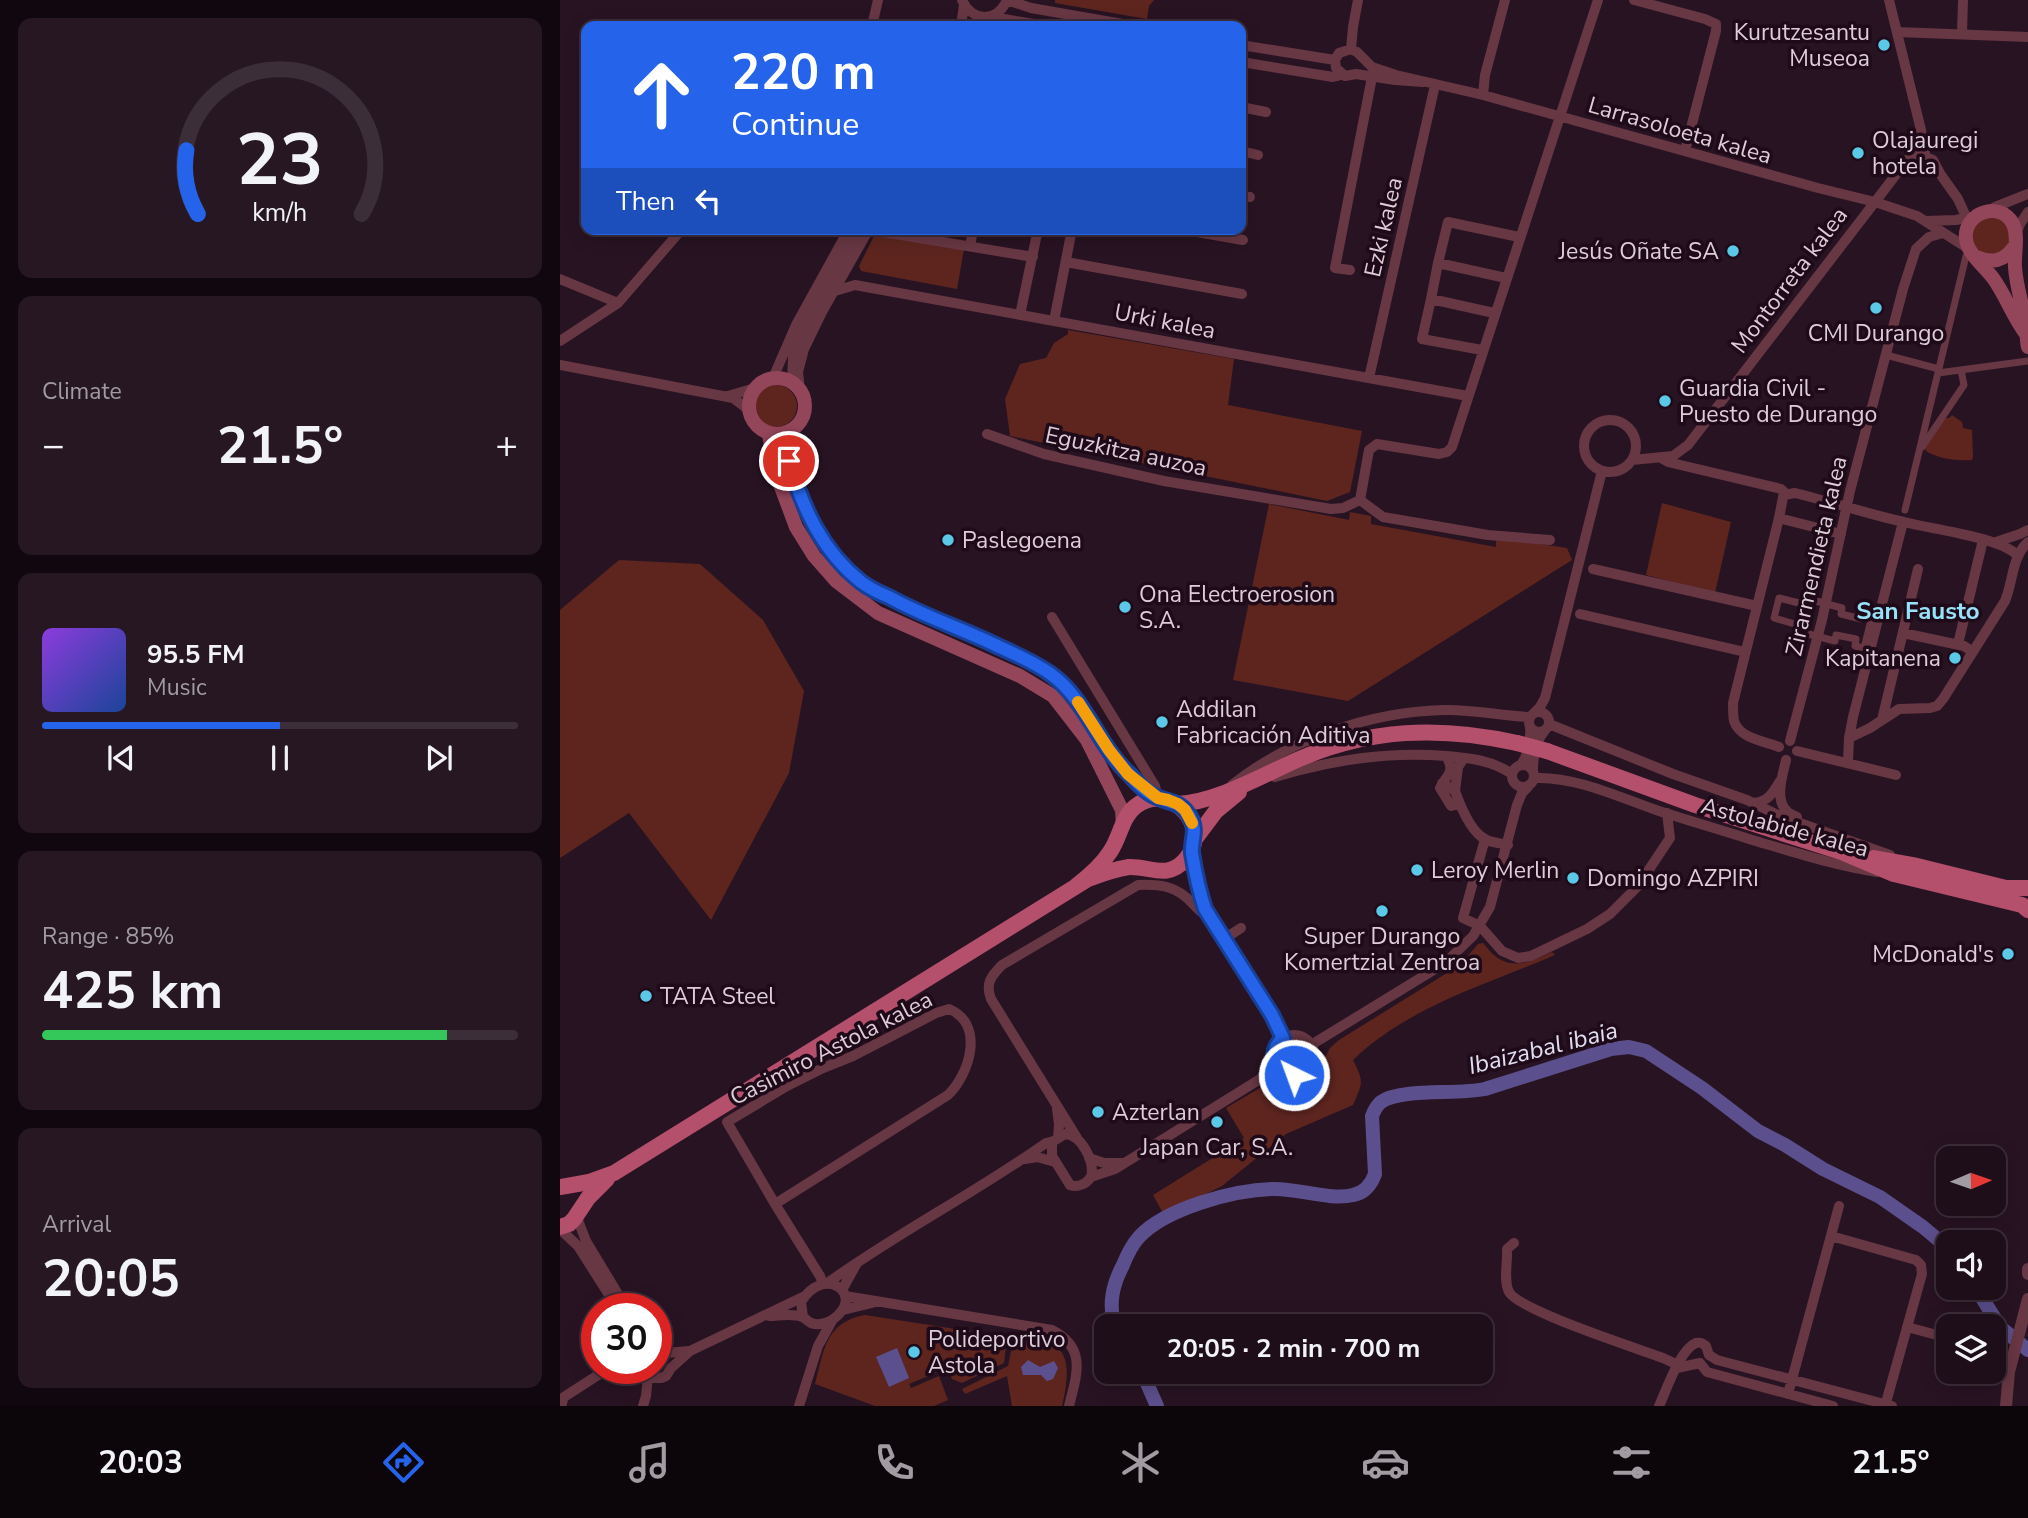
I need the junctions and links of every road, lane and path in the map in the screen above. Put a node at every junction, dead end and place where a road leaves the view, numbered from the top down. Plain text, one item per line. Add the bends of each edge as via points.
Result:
1 (878, 0) edge
2 (1007, 0) edge
3 (1358, 0) edge
4 (1505, 0) edge
5 (1598, 0) edge
6 (1634, 0) edge
7 (1889, 0) edge
8 (1963, 0) edge
9 (963, 2) edge
10 (988, 19) edge
11 (873, 21) edge
12 (961, 21) edge
13 (1016, 21) edge
14 (1094, 21) edge
15 (1897, 32) junction
16 (1962, 33) junction
17 (2028, 37) edge
18 (1246, 46) edge
19 (1351, 49) junction
20 (1362, 58) junction
21 (1335, 60) junction
22 (1246, 63) edge
23 (1356, 74) junction
24 (1341, 75) junction
25 (1372, 77) junction
26 (1423, 82) junction
27 (1435, 85) junction
28 (1483, 95) junction
29 (1246, 108) edge
30 (1266, 112) dead end
31 (1559, 116) junction
32 (1685, 151) junction
33 (1246, 152) edge
34 (1258, 155) dead end
35 (1919, 156) junction
36 (2028, 194) edge
37 (1958, 199) junction
38 (1875, 202) junction
39 (2028, 212) edge
40 (1977, 216) junction
41 (1926, 221) junction
42 (1943, 233) junction
43 (677, 235) edge
44 (846, 235) edge
45 (856, 235) edge
46 (866, 235) edge
47 (901, 235) edge
48 (972, 235) edge
49 (1037, 235) edge
50 (1071, 235) edge
51 (1214, 235) edge
52 (1519, 237) junction
53 (1242, 240) dead end
54 (971, 241) dead end
55 (2015, 241) junction
56 (1971, 254) junction
57 (1033, 257) junction
58 (1066, 262) junction
59 (1438, 262) junction
60 (847, 270) junction
61 (1350, 270) dead end
62 (1506, 278) junction
63 (560, 279) edge
64 (855, 285) junction
65 (835, 291) junction
66 (1242, 293) dead end
67 (1431, 299) junction
68 (618, 303) junction
69 (1494, 313) junction
70 (1020, 315) junction
71 (1054, 321) junction
72 (2027, 340) edge
73 (560, 341) edge
74 (1482, 350) junction
75 (1886, 355) junction
76 (2028, 361) edge
77 (560, 365) edge
78 (1961, 370) junction
79 (1939, 371) junction
80 (1369, 377) junction
81 (773, 378) junction
82 (796, 386) junction
83 (755, 388) junction
84 (727, 396) junction
85 (1468, 396) junction
86 (749, 410) junction
87 (787, 432) junction
88 (769, 433) junction
89 (987, 434) dead end
90 (1637, 446) junction
91 (1919, 451) junction
92 (1659, 457) junction
93 (1632, 460) junction
94 (1602, 471) junction
95 (1784, 496) junction
96 (1360, 500) junction
97 (1848, 506) junction
98 (1905, 510) dead end
99 (1779, 518) junction
100 (1903, 522) junction
101 (2028, 530) edge
102 (1841, 534) junction
103 (1550, 540) dead end
104 (1983, 540) junction
105 (2028, 542) edge
106 (1996, 543) junction
107 (2017, 555) junction
108 (1593, 569) dead end
109 (1918, 569) dead end
110 (1826, 604) junction
111 (1757, 606) junction
112 (1580, 614) dead end
113 (1052, 617) dead end
114 (1903, 633) junction
115 (1818, 636) junction
116 (1958, 644) junction
117 (1745, 652) junction
118 (1972, 652) junction
119 (1548, 686) junction
120 (1531, 718) junction
121 (1882, 720) junction
122 (1547, 723) junction
123 (1849, 738) junction
124 (1790, 741) junction
125 (1779, 747) junction
126 (1797, 751) junction
127 (1446, 756) junction
128 (1464, 758) junction
129 (1786, 760) junction
130 (1848, 762) junction
131 (1521, 765) junction
132 (1896, 775) dead end
133 (1513, 778) junction
134 (1532, 778) junction
135 (1781, 781) junction
136 (1443, 783) junction
137 (1455, 791) junction
138 (1227, 795) junction
139 (1158, 798) junction
140 (1753, 803) junction
141 (1178, 804) junction
142 (1458, 804) junction
143 (1517, 805) junction
144 (1667, 813) junction
145 (1123, 826) junction
146 (1828, 833) junction
147 (1485, 839) junction
148 (1193, 844) junction
149 (1508, 845) junction
150 (1844, 853) junction
151 (1913, 865) junction
152 (1142, 868) junction
153 (1164, 871) junction
154 (1894, 874) junction
155 (1076, 887) junction
156 (2028, 888) edge
157 (2028, 910) edge
158 (1208, 914) junction
159 (1480, 926) junction
160 (1241, 928) dead end
161 (1224, 939) junction
162 (1283, 1038) junction
163 (1311, 1045) junction
164 (1277, 1066) junction
165 (1056, 1105) junction
166 (1077, 1138) junction
167 (1056, 1139) junction
168 (1089, 1158) junction
169 (1021, 1159) junction
170 (1055, 1162) junction
171 (1124, 1163) junction
172 (614, 1173) junction
173 (1091, 1177) junction
174 (562, 1187) edge
175 (775, 1204) junction
176 (1839, 1206) dead end
177 (577, 1213) junction
178 (560, 1228) edge
179 (1831, 1237) junction
180 (1514, 1243) dead end
181 (858, 1261) junction
182 (821, 1285) junction
183 (608, 1293) edge
184 (617, 1293) edge
185 (844, 1293) junction
186 (805, 1296) junction
187 (2028, 1298) edge
188 (876, 1302) junction
189 (843, 1310) junction
190 (765, 1316) junction
191 (803, 1317) junction
192 (833, 1320) junction
193 (812, 1323) junction
194 (1908, 1326) junction
195 (1936, 1334) edge
196 (818, 1346) junction
197 (1690, 1348) junction
198 (690, 1351) junction
199 (672, 1352) edge
200 (1709, 1354) junction
201 (1700, 1363) junction
202 (672, 1367) edge
203 (1677, 1367) junction
204 (1791, 1380) junction
205 (584, 1384) edge
206 (1788, 1394) junction
207 (1888, 1405) edge
208 (561, 1406) edge
209 (799, 1406) edge
210 (1069, 1406) edge
211 (1659, 1406) edge
212 (1833, 1406) edge
213 (2006, 1406) edge

1 - 11 street
2 - 10 street via 1001,11
2 - 14 street
3 - 19 street
4 - 28 street
5 - 31 street
6 - 32 street via 1716,24
7 - 15 street
8 - 16 street
9 - 10 street via 968,10
9 - 12 street
10 - 13 street
15 - 16 street
15 - 35 street via 1922,136
16 - 17 street
18 - 21 street
19 - 20 street
19 - 21 street via 1339,53
20 - 23 street
20 - 26 street via 1372,67
21 - 24 street
22 - 24 street
23 - 24 street
23 - 25 street
25 - 26 street
25 - 61 street via 1335,268
26 - 27 street, Larrasoloeta kalea
27 - 28 street, Larrasoloeta kalea
27 - 80 street, Ezki kalea
28 - 31 street, Larrasoloeta kalea
29 - 30 street
31 - 32 street, Larrasoloeta kalea
31 - 52 street
32 - 38 street, Larrasoloeta kalea
33 - 34 street
35 - 37 street via 1941,175
35 - 38 street, Montorreta kalea via 1908,159
36 - 40 street
37 - 40 street
37 - 40 street
38 - 41 street, Larrasoloeta kalea
38 - 92 street, Montorreta kalea via 1694,438 1677,454
39 - 55 street
40 - 41 street
40 - 55 main road via 2005,215 2011,220
40 - 56 main road via 1965,236
41 - 42 street
42 - 56 street
42 - 75 street, Zirarmendieta kalea via 1929,237 1916,249
43 - 68 street
44 - 81 street via 796,325
45 - 82 street via 800,337 793,357
46 - 60 street
47 - 57 street
48 - 54 street
49 - 57 street
50 - 58 street
51 - 53 street
52 - 59 street via 1448,222
52 - 62 street
55 - 56 main road via 2009,254 1993,262
55 - 72 main road
56 - 72 main road via 2010,304
56 - 79 street
57 - 70 street
58 - 66 street
58 - 71 street
59 - 62 street
59 - 67 street
60 - 64 street
60 - 65 street
62 - 69 street
63 - 68 street
64 - 65 street
64 - 70 street, Urki kalea
65 - 82 street via 804,349
67 - 69 street
67 - 74 street via 1422,338
68 - 73 street
69 - 74 street
70 - 71 street, Urki kalea
71 - 80 street, Urki kalea
74 - 85 street
75 - 79 street
75 - 97 street, Zirarmendieta kalea
76 - 78 street
77 - 84 street
78 - 79 street
78 - 91 street via 1964,386
79 - 91 street
80 - 85 street, Urki kalea
81 - 82 main road
81 - 83 main road
82 - 87 main road via 805,402 804,415
83 - 84 street
83 - 86 main road
84 - 86 street
85 - 96 street via 1447,452 1377,443 1369,450
86 - 88 main road via 758,427
87 - 88 main road
87 - 139 main road via 789,461 799,494 813,527 837,559 862,583 1052,675 1081,705 1128,774
88 - 145 main road via 774,468 796,527 836,581 878,613 1020,676 1053,696 1087,740 1122,810
89 - 96 street, Eguzkitza auzoa via 1044,454 1259,498 1331,509
90 - 92 street
90 - 93 street
90 - 94 street via 1626,424 1610,419 1594,424 1584,446 1589,462
91 - 98 street
92 - 93 street, Montorreta kalea
92 - 95 street via 1781,489
93 - 94 street via 1619,471
94 - 119 street
95 - 97 street via 1795,493
95 - 99 street
96 - 103 street via 1383,517 1488,535
97 - 100 street
97 - 102 street, Zirarmendieta kalea
99 - 102 street
99 - 111 street
100 - 104 street
100 - 123 street
101 - 106 street
102 - 110 street, Zirarmendieta kalea
104 - 106 street
104 - 116 street
105 - 107 street
106 - 107 street
107 - 118 street via 2005,601
108 - 111 street
109 - 114 street
110 - 115 street, Zirarmendieta kalea
110 - 115 street via 1779,598 1774,618
110 - 115 street via 1842,608 1841,614 1851,617 1872,616 1864,648 1855,646 1856,639 1836,635 1835,641
111 - 117 street
112 - 117 street
113 - 139 street
114 - 116 street
114 - 121 street
115 - 124 street, Zirarmendieta kalea
116 - 118 street
117 - 125 street via 1733,704 1734,721 1752,738
118 - 121 street via 1937,706 1899,709
119 - 120 street
119 - 122 street
120 - 122 street via 1541,711
120 - 122 street via 1535,731
120 - 131 street via 1531,737
120 - 138 street via 1444,710 1375,718 1305,742 1243,776
121 - 123 street
122 - 134 street via 1533,759
122 - 140 street
123 - 130 street
124 - 125 street
124 - 126 street
125 - 129 street
126 - 129 street
126 - 130 street
127 - 128 street
127 - 136 street via 1451,768
127 - 138 street via 1388,755 1330,762
128 - 133 street via 1490,762
128 - 137 street
129 - 135 street, Astolabide kalea
130 - 132 street
131 - 133 street via 1515,768
131 - 134 street via 1527,765
133 - 134 street via 1521,788
133 - 143 street
134 - 143 street
134 - 144 street, Astolabide kalea via 1553,777
135 - 140 street, Astolabide kalea via 1772,795
135 - 146 street, Astolabide kalea via 1786,811
136 - 137 street
136 - 142 street via 1440,788 1451,806
137 - 142 street
138 - 141 main road
138 - 148 main road
138 - 150 main road, bridge via 1336,745 1382,735 1466,733 1547,751
139 - 141 main road
139 - 145 main road via 1136,806
140 - 146 street
141 - 148 main road via 1191,819
142 - 147 street
143 - 149 street
144 - 154 street, Astolabide kalea via 1821,861
144 - 159 street, Astolabide kalea via 1670,838 1638,886 1587,929 1518,958 1502,951
145 - 152 main road via 1125,850
145 - 155 main road via 1104,860
146 - 151 street
147 - 149 street
147 - 159 street via 1463,918
148 - 153 main road via 1185,860
148 - 158 street via 1199,891
149 - 159 street
150 - 151 main road
150 - 154 main road
151 - 156 main road via 2006,888
152 - 153 main road
152 - 155 main road via 1108,872
153 - 158 street
154 - 157 main road
155 - 172 main road
158 - 161 street
158 - 165 street via 1202,914 1179,891 1160,884 1138,885 1002,965 990,978 991,999
159 - 163 street via 1445,962
160 - 161 street
161 - 162 street
162 - 163 street via 1295,1035
162 - 164 street via 1273,1054
163 - 164 street via 1314,1058 1307,1070 1294,1075
164 - 171 street
165 - 166 street
165 - 167 street
166 - 167 street via 1068,1134
166 - 168 street
167 - 169 street
167 - 170 street via 1051,1151
168 - 171 street
168 - 173 street
169 - 170 street
169 - 181 street
170 - 173 street via 1072,1186
171 - 173 street
172 - 174 main road
172 - 177 main road
174 - 177 main road via 576,1198
175 - 175 street, Casimiro Astola kalea via 727,1122 787,1086 936,1013 958,1012 966,1020 971,1043 957,1087
175 - 182 street, Casimiro Astola kalea
176 - 179 street
177 - 178 main road
177 - 184 street via 586,1241
178 - 183 street via 578,1246
179 - 194 street via 1921,1265
179 - 204 street
180 - 203 street via 1507,1249 1506,1277 1513,1297
181 - 182 street
181 - 185 street
182 - 185 street via 833,1284
182 - 186 street
185 - 188 street
185 - 189 street
186 - 190 street
186 - 191 street
187 - 213 street via 2009,1371
188 - 189 street
188 - 210 street via 1059,1333 1075,1350 1076,1375
189 - 192 street
190 - 191 street
190 - 198 street
191 - 193 street
192 - 193 street
192 - 196 street
193 - 196 street
194 - 195 street
194 - 207 street
196 - 209 street
197 - 200 street via 1701,1343
197 - 201 street via 1690,1357
197 - 203 street
198 - 199 street
198 - 202 street
200 - 201 street
200 - 204 street
201 - 203 street
201 - 206 street via 1707,1372
203 - 211 street
204 - 206 street
204 - 207 street
205 - 208 street via 564,1397
206 - 212 street

